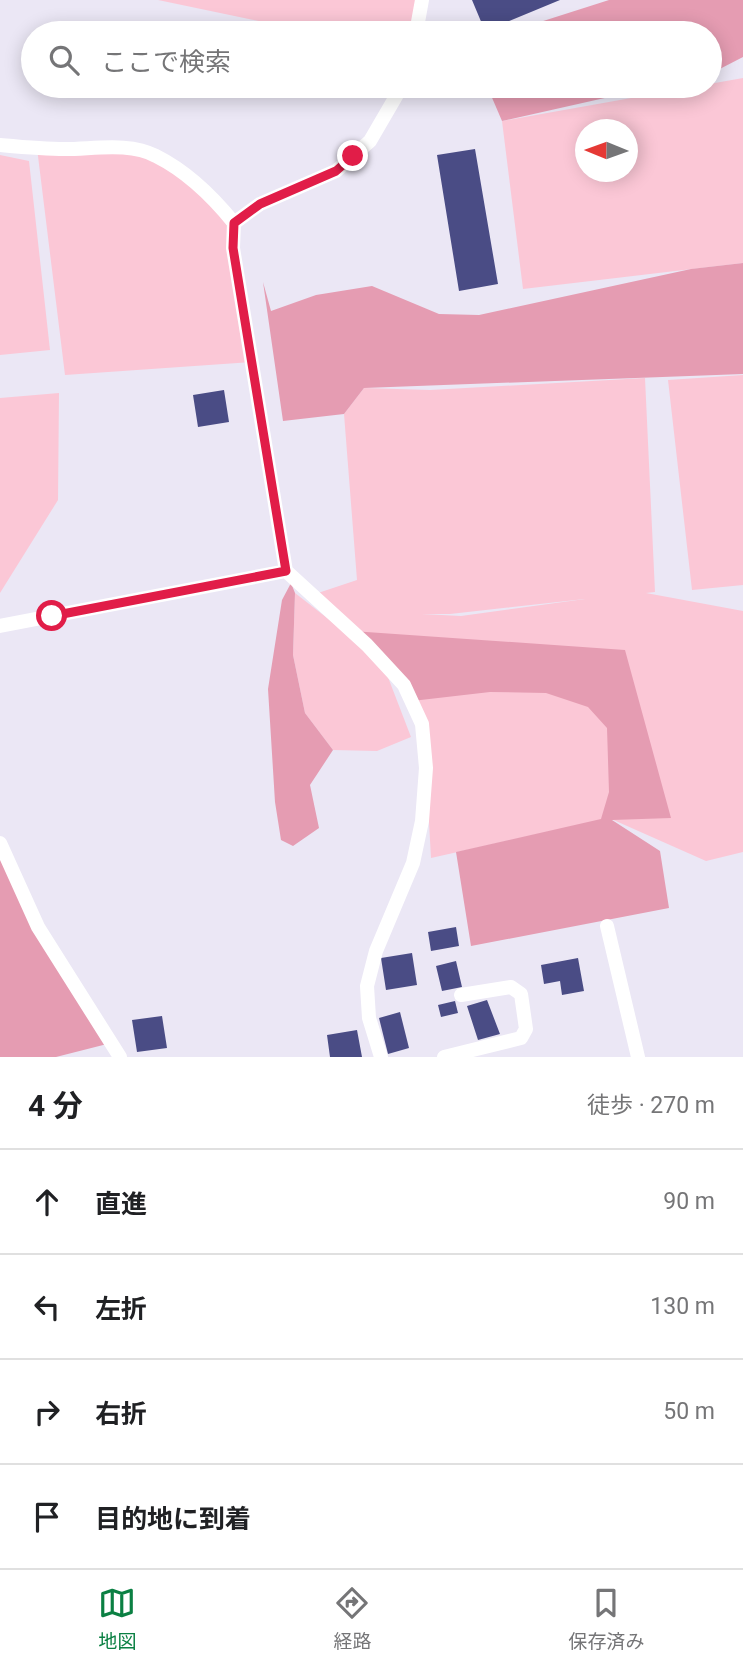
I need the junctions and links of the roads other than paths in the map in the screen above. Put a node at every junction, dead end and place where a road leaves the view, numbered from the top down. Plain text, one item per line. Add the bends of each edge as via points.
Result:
1 (422, 0) edge
2 (418, 21) edge
3 (395, 98) edge
4 (0, 145) edge
5 (234, 223) junction
6 (286, 571) junction
7 (0, 626) edge
8 (0, 843) edge
9 (607, 926) dead end
10 (461, 996) dead end
11 (120, 1057) edge
12 (381, 1057) edge
13 (444, 1057) edge
14 (638, 1057) edge

1 - 2 street
3 - 5 street via 370,141 336,171 260,204
4 - 5 street via 127,148 155,155 187,177
5 - 6 street via 233,248
6 - 7 street
6 - 12 street via 404,685 422,724 426,768 422,821 412,863 376,951 367,986 369,1018
8 - 11 street via 37,927
9 - 14 street
10 - 13 street via 511,987 521,994 526,1029 521,1038

